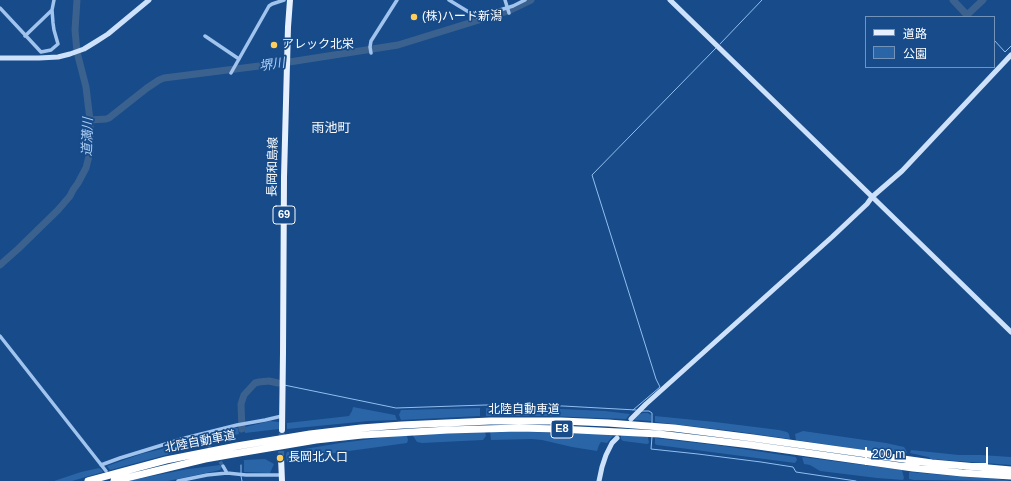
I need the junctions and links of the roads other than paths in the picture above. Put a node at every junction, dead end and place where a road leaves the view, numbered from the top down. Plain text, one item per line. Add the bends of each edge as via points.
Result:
1 (54, 0) edge
2 (149, 0) edge
3 (284, 0) edge
4 (290, 0) edge
5 (397, 0) edge
6 (449, 0) edge
7 (505, 0) edge
8 (525, 0) edge
9 (670, 0) edge
10 (507, 7) junction
11 (0, 8) edge
12 (52, 10) junction
13 (509, 14) dead end
14 (26, 36) junction
15 (205, 36) dead end
16 (371, 53) dead end
17 (1011, 55) edge
18 (0, 58) edge
19 (239, 59) junction
20 (231, 73) dead end
21 (872, 197) junction
22 (1011, 332) edge
23 (0, 336) edge
24 (282, 416) junction
25 (632, 418) dead end
26 (282, 430) tunnel mouth
27 (201, 434) junction
28 (617, 438) dead end
29 (205, 440) tunnel mouth
30 (281, 457) tunnel mouth
31 (101, 465) junction
32 (223, 466) tunnel mouth
33 (1011, 470) edge
34 (106, 471) dead end
35 (227, 473) junction
36 (1011, 476) edge
37 (282, 478) edge
38 (88, 481) edge
39 (114, 481) edge
40 (178, 481) edge
41 (599, 481) edge

1 - 12 street
2 - 18 street via 108,34 84,49 58,57
3 - 19 street via 269,6
4 - 24 main road, 長岡和島線 / 69 via 284,177
5 - 16 street via 371,41
6 - 10 street via 477,16
7 - 10 street
8 - 10 street
9 - 21 street
10 - 13 street
11 - 14 street
12 - 14 street
12 - 14 street via 58,44 51,50 41,52
15 - 19 street
17 - 21 street via 911,162
19 - 20 street
21 - 22 street
21 - 25 street via 832,237
23 - 31 street
24 - 26 main road, 長岡和島線 / 69
24 - 27 street
27 - 29 street
27 - 31 street
28 - 41 street via 606,455
30 - 37 main road
31 - 34 street
32 - 35 street
33 - 38 highway, 北陸自動車道 / E8 via 932,463 674,428 608,423 490,421 402,424 310,434 166,460
35 - 37 street
35 - 40 street
36 - 39 highway, 北陸自動車道 / E8 via 921,469 659,434 512,428 362,435 316,440 205,459

